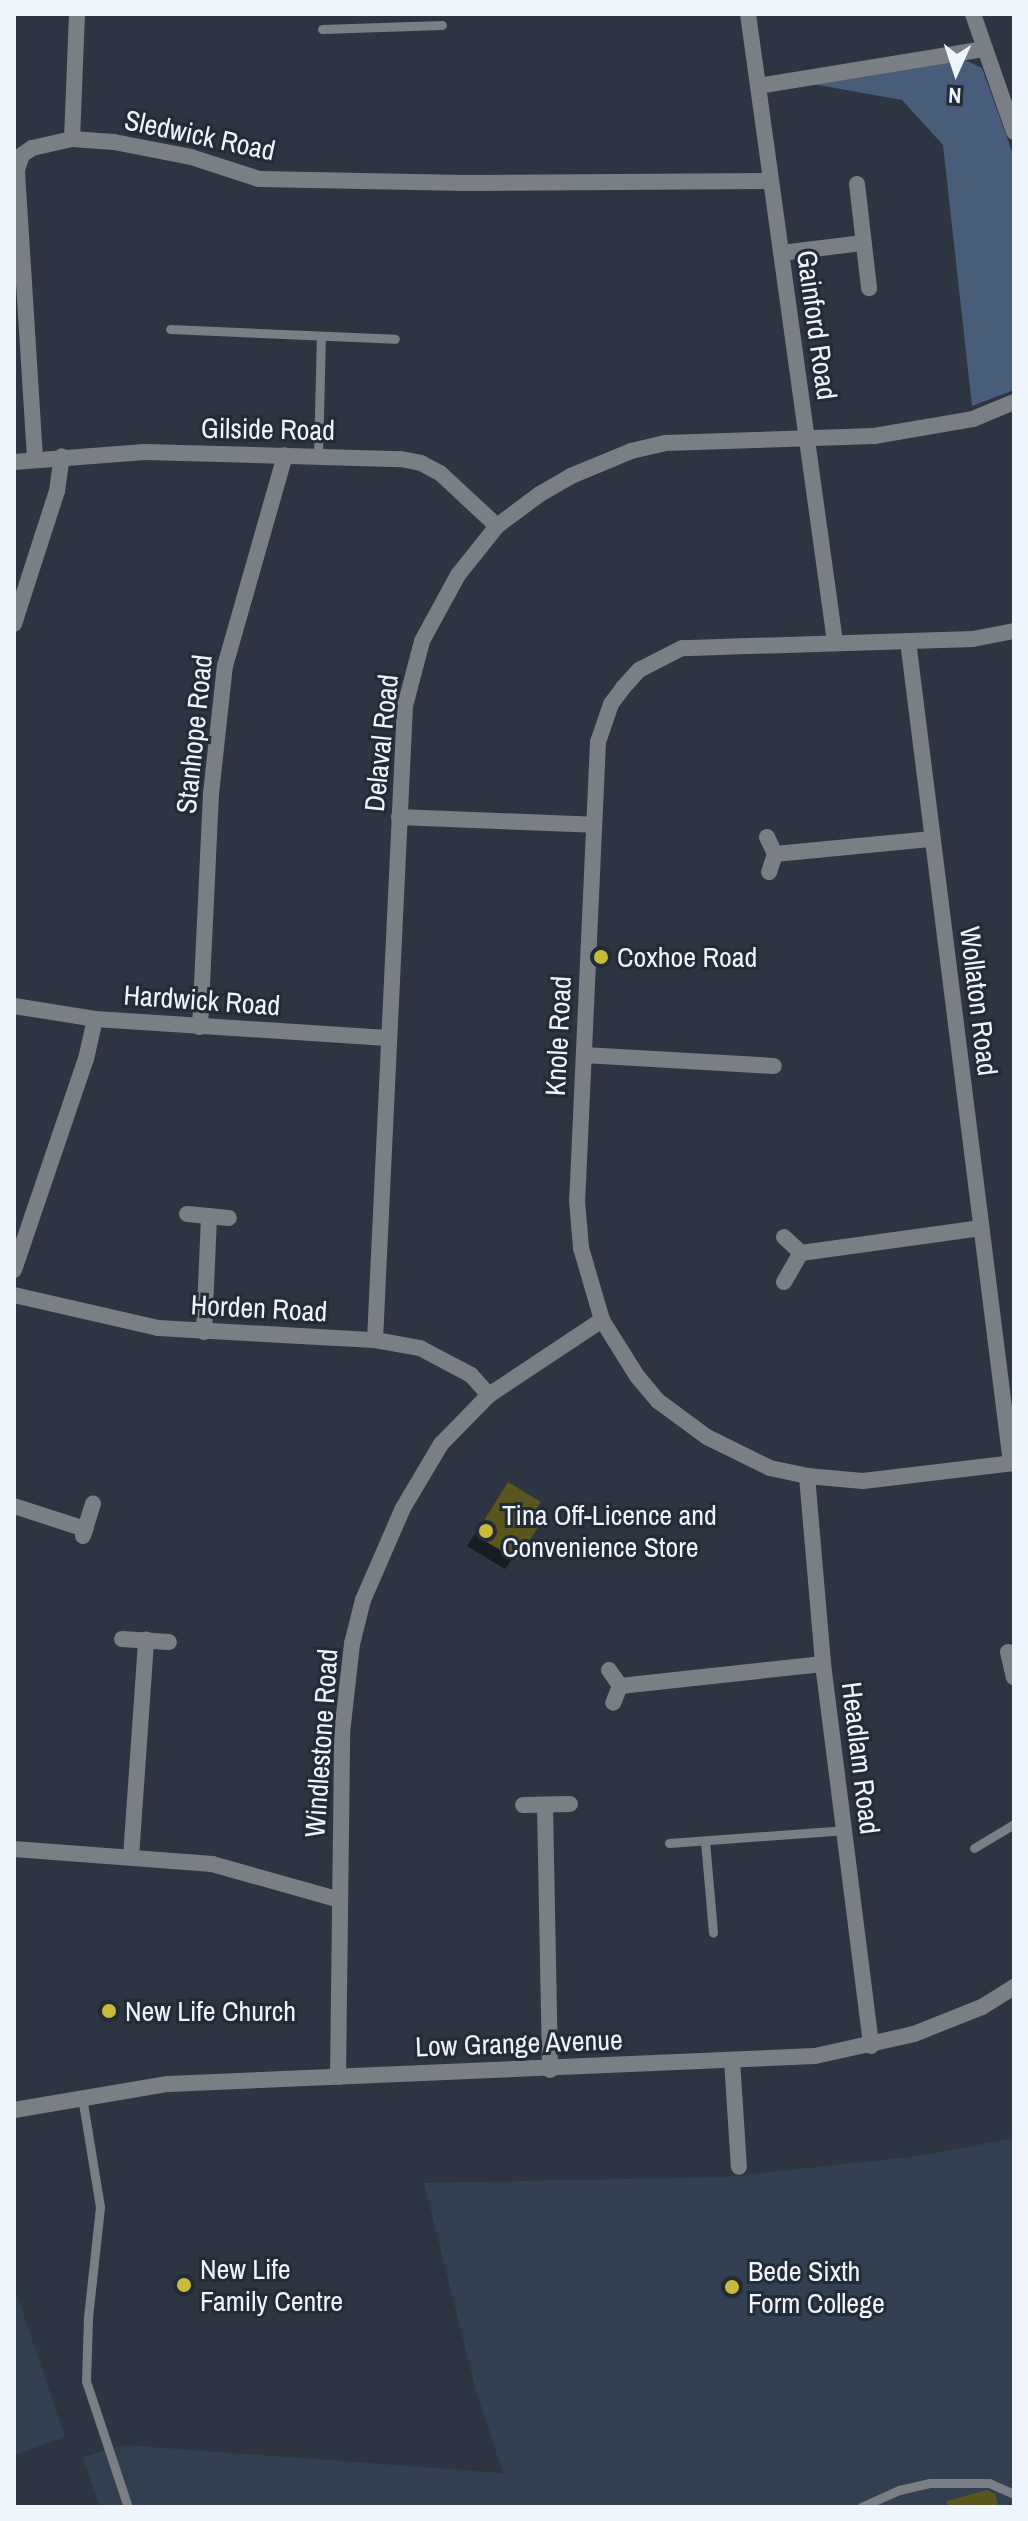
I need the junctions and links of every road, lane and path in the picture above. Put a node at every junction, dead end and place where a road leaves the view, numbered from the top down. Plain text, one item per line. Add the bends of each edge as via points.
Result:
1 (77, 14) edge
2 (381, 14) edge
3 (748, 14) edge
4 (973, 14) edge
5 (442, 25) dead end
6 (386, 27) junction
7 (322, 29) dead end
8 (985, 49) junction
9 (758, 86) junction
10 (1014, 132) edge
11 (72, 139) junction
12 (771, 181) junction
13 (857, 184) dead end
14 (863, 243) junction
15 (781, 253) junction
16 (869, 288) dead end
17 (170, 329) dead end
18 (321, 336) junction
19 (395, 339) dead end
20 (1014, 402) edge
21 (807, 440) junction
22 (285, 455) junction
23 (62, 456) junction
24 (318, 456) junction
25 (35, 458) junction
26 (14, 462) edge
27 (497, 526) junction
28 (14, 624) edge
29 (1014, 631) edge
30 (908, 641) junction
31 (835, 642) junction
32 (399, 817) junction
33 (594, 825) junction
34 (767, 837) dead end
35 (932, 839) junction
36 (775, 854) junction
37 (769, 872) dead end
38 (14, 1006) edge
39 (95, 1019) junction
40 (200, 1027) junction
41 (387, 1038) junction
42 (584, 1055) junction
43 (774, 1066) dead end
44 (187, 1214) dead end
45 (209, 1216) junction
46 (229, 1218) dead end
47 (981, 1228) junction
48 (784, 1237) dead end
49 (801, 1253) junction
50 (14, 1270) edge
51 (784, 1282) dead end
52 (14, 1295) edge
53 (602, 1320) junction
54 (204, 1332) junction
55 (375, 1340) junction
56 (489, 1395) junction
57 (1012, 1463) edge
58 (807, 1476) junction
59 (93, 1504) dead end
60 (14, 1506) edge
61 (122, 1639) dead end
62 (146, 1640) junction
63 (169, 1642) dead end
64 (1008, 1652) dead end
65 (823, 1664) junction
66 (609, 1670) dead end
67 (1014, 1674) edge
68 (620, 1686) junction
69 (613, 1703) dead end
70 (570, 1804) dead end
71 (523, 1805) dead end
72 (545, 1805) junction
73 (1014, 1824) edge
74 (844, 1830) junction
75 (705, 1841) junction
76 (669, 1843) dead end
77 (974, 1848) dead end
78 (14, 1849) edge
79 (131, 1857) junction
80 (340, 1900) junction
81 (713, 1933) dead end
82 (1014, 1987) edge
83 (871, 2046) junction
84 (732, 2060) junction
85 (550, 2070) junction
86 (338, 2077) junction
87 (82, 2097) junction
88 (14, 2110) edge
89 (739, 2167) dead end
90 (1014, 2494) edge
91 (128, 2507) edge
92 (861, 2507) edge

1 - 11 street
2 - 6 lane
3 - 9 street, Gainford Road
4 - 8 street
5 - 6 lane
6 - 7 lane
8 - 9 street
8 - 10 street
9 - 12 street, Gainford Road
11 - 12 street, Sledwick Road via 153,148 259,179
11 - 25 street, Sledwick Road via 32,148 22,155 17,170
12 - 15 street, Gainford Road
13 - 14 street
14 - 15 street
14 - 16 street
15 - 21 street, Gainford Road
17 - 18 lane
18 - 19 lane
18 - 24 lane
20 - 21 street, Delaval Road via 973,419 923,430
21 - 27 street, Delaval Road via 665,443 631,451 571,476
21 - 31 street, Gainford Road
22 - 23 street, Gilside Road
22 - 24 street, Gilside Road
22 - 40 street, Stanhope Road via 225,666 211,794
23 - 25 street, Gilside Road
23 - 28 street via 57,491
24 - 27 street, Gilside Road via 421,463 440,473
25 - 26 street, Gilside Road
27 - 32 street, Delaval Road via 458,575 418,652 405,706
29 - 30 street, Knole Road via 973,639
30 - 31 street, Knole Road
30 - 35 street, Wollaton Road
31 - 33 street, Knole Road via 682,648 639,670 612,702 603,724
32 - 33 street
32 - 41 street, Delaval Road
33 - 42 street, Knole Road
34 - 36 street
35 - 36 street
35 - 47 street, Wollaton Road
36 - 37 street
38 - 39 street, Hardwick Road
39 - 40 street, Hardwick Road
39 - 50 street
40 - 41 street, Hardwick Road
41 - 55 street, Delaval Road
42 - 43 street
42 - 53 street, Knole Road via 577,1200 581,1248
44 - 45 street
45 - 46 street
45 - 54 street
47 - 49 street
47 - 57 street, Wollaton Road
48 - 49 street
49 - 51 street
52 - 54 street, Horden Road via 116,1321
53 - 56 street, Windlestone Road
53 - 58 street, Knole Road via 637,1376 681,1419 739,1454
54 - 55 street, Horden Road
55 - 56 street, Horden Road via 420,1348 445,1359 471,1375
56 - 80 street, Windlestone Road via 441,1444 420,1477 363,1600 345,1687
57 - 58 street, Knole Road via 863,1481
58 - 65 street, Headlam Road
59 - 60 street via 84,1533
61 - 62 street
62 - 63 street
62 - 79 street
64 - 67 street
65 - 68 street
65 - 74 street, Headlam Road
66 - 68 street
68 - 69 street
70 - 72 street
71 - 72 street
72 - 85 street
73 - 77 lane
74 - 75 lane
74 - 83 street, Headlam Road
75 - 76 lane
75 - 81 lane
78 - 79 street
79 - 80 street via 237,1869
80 - 86 street, Windlestone Road
82 - 83 street, Low Grange Avenue via 970,2012
83 - 84 street, Low Grange Avenue via 815,2056
84 - 85 street, Low Grange Avenue
84 - 89 street
85 - 86 street, Low Grange Avenue
86 - 87 street, Low Grange Avenue via 168,2084
87 - 88 street, Low Grange Avenue
87 - 91 lane via 100,2207 86,2381
90 - 92 lane via 989,2483 929,2483

